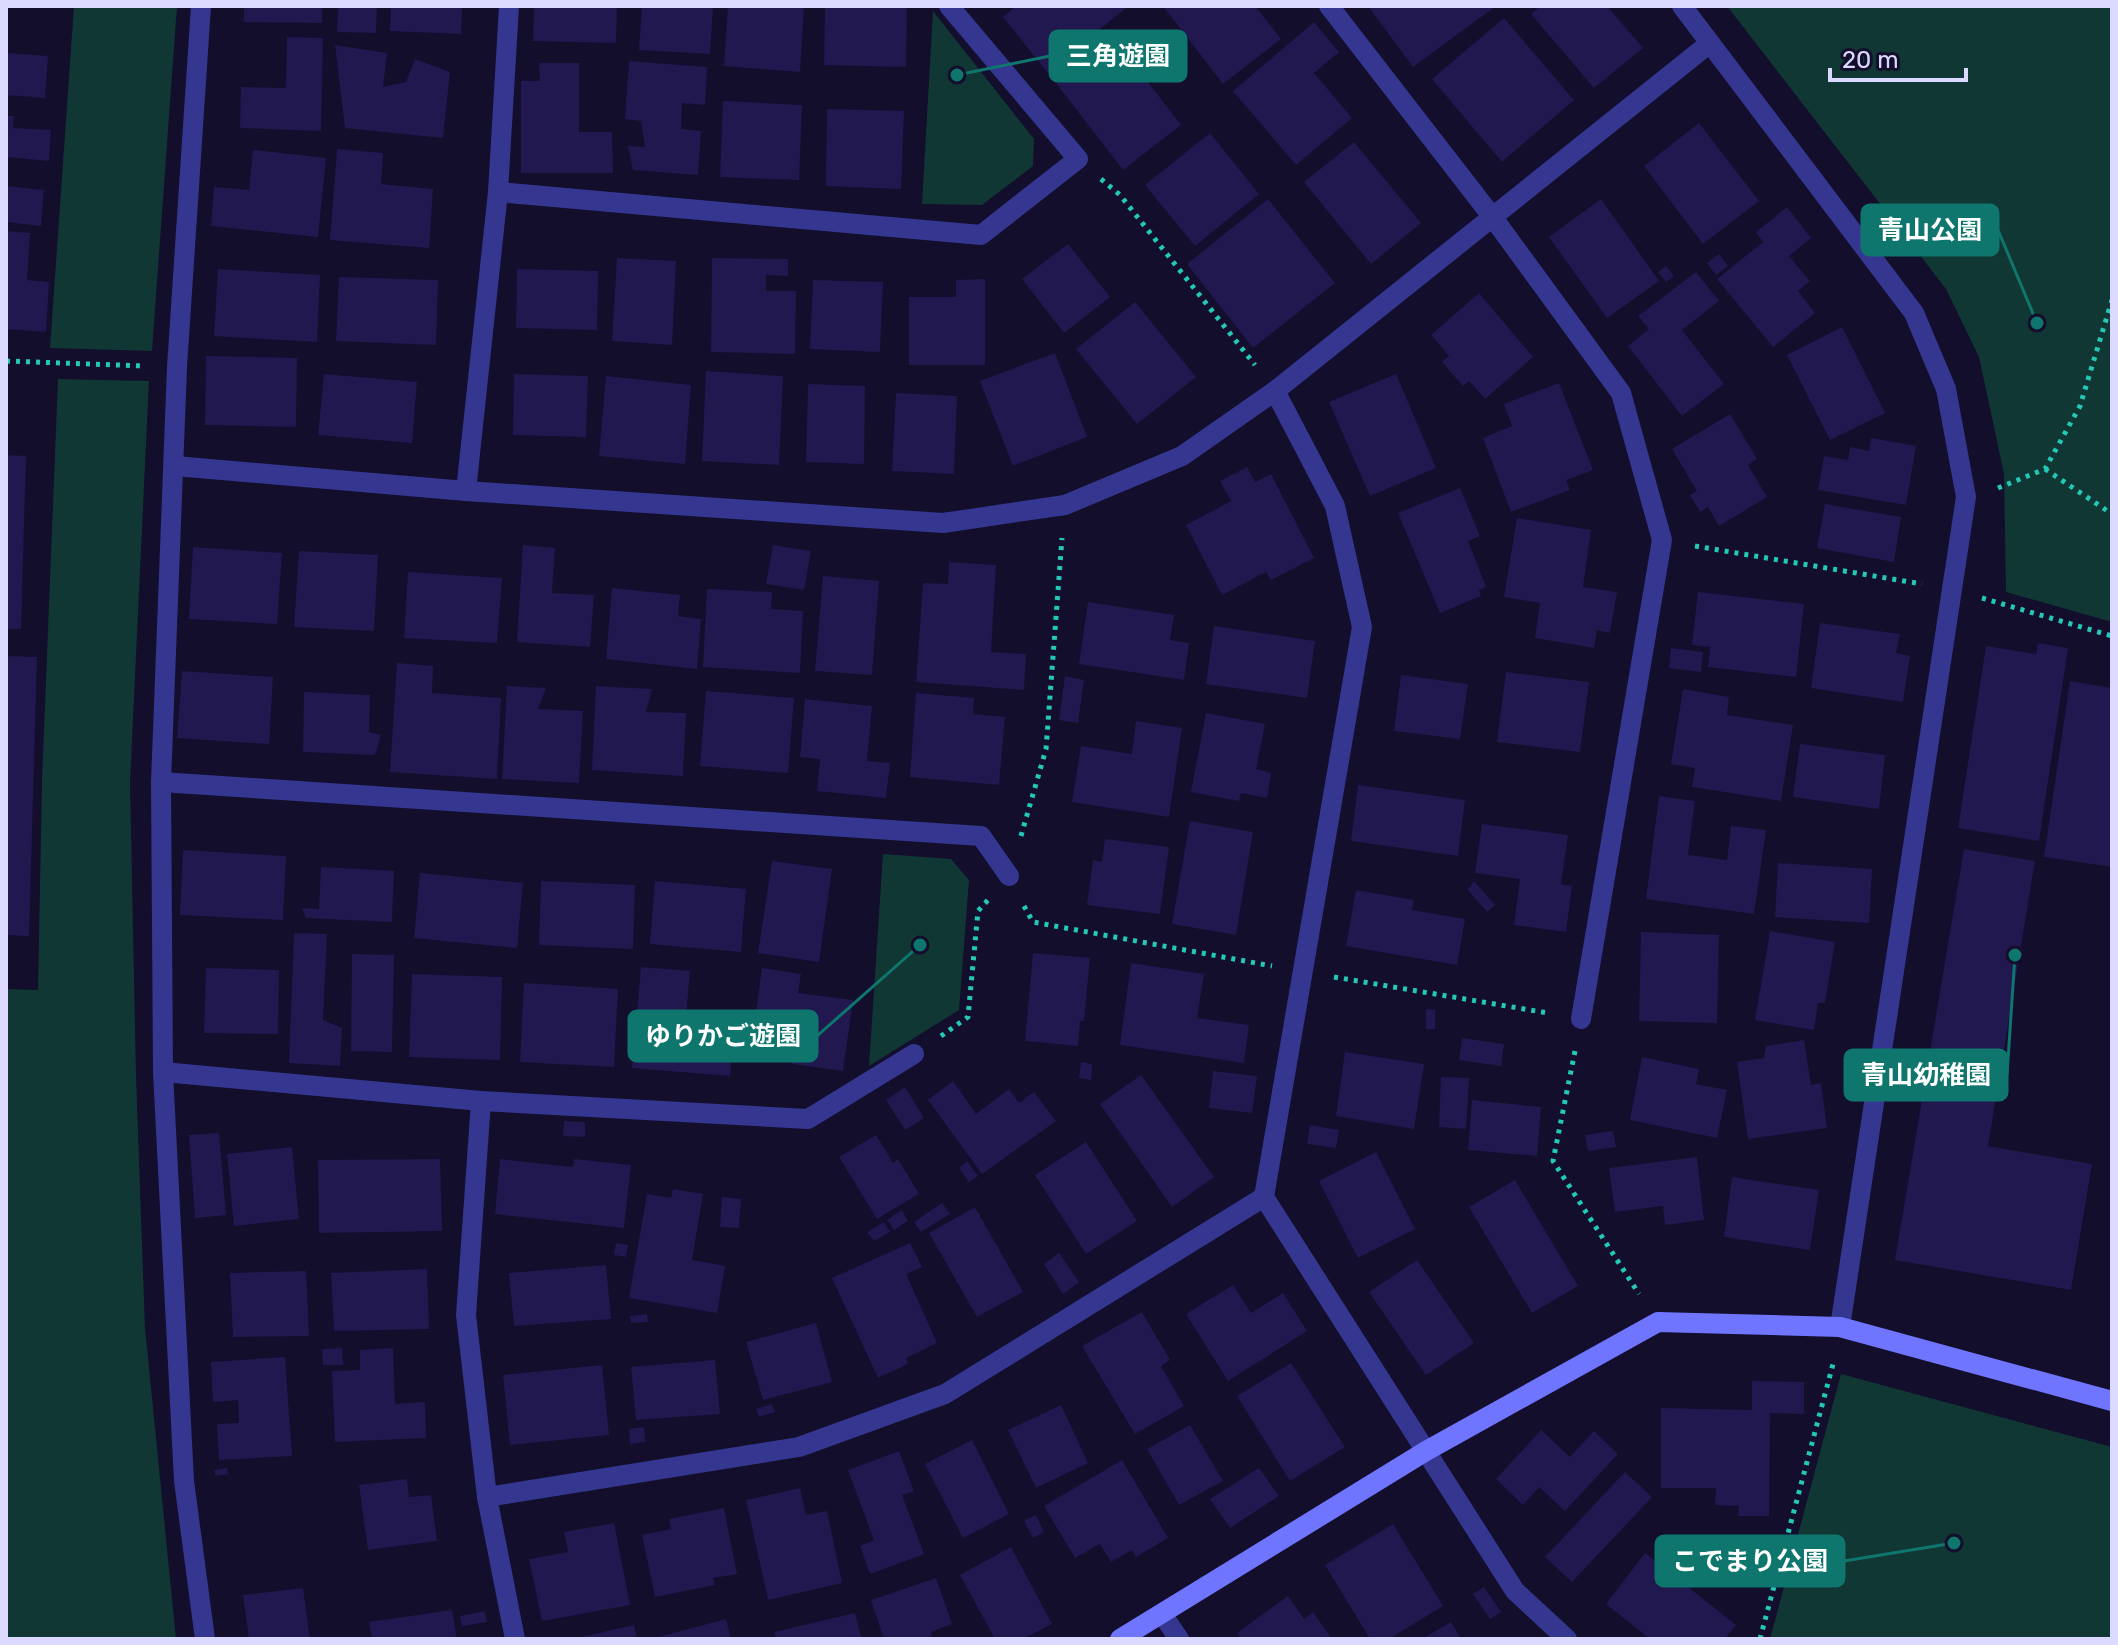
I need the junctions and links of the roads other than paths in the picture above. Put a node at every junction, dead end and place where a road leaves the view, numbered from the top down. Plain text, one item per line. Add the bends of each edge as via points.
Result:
1 (201, 6) edge
2 (509, 6) edge
3 (949, 6) edge
4 (1329, 6) edge
5 (1682, 6) edge
6 (1710, 43) junction
7 (498, 192) junction
8 (1494, 219) junction
9 (1275, 391) junction
10 (175, 466) junction
11 (466, 491) junction
12 (161, 782) junction
13 (1009, 876) road end
14 (1581, 1019) road end
15 (914, 1054) road end
16 (163, 1072) junction
17 (481, 1101) junction
18 (1264, 1197) junction
19 (1840, 1327) junction
20 (2112, 1401) edge
21 (1426, 1451) junction
22 (487, 1497) junction
23 (1162, 1614) junction
24 (205, 1639) edge
25 (515, 1639) edge
26 (1120, 1639) edge
27 (1179, 1639) edge
28 (1567, 1639) edge

1 - 10 street
2 - 7 street
3 - 7 street via 1078,159 981,235
4 - 8 street
5 - 6 street
6 - 8 street
6 - 19 street via 1914,313 1946,389 1966,497
7 - 11 street
8 - 9 street
8 - 14 street via 1621,393 1662,540
9 - 11 street via 1182,456 1065,505 943,523
9 - 18 street via 1335,506 1362,627
10 - 11 street
10 - 12 street
12 - 13 street via 981,836
12 - 16 street
15 - 17 street via 808,1119
16 - 17 street
16 - 24 street via 184,1481
17 - 22 street via 466,1315
18 - 21 street
18 - 22 street via 945,1394 799,1447
19 - 20 street
19 - 21 street via 1658,1322
21 - 23 street
21 - 28 street via 1515,1591
22 - 25 street
23 - 26 street
23 - 27 street

